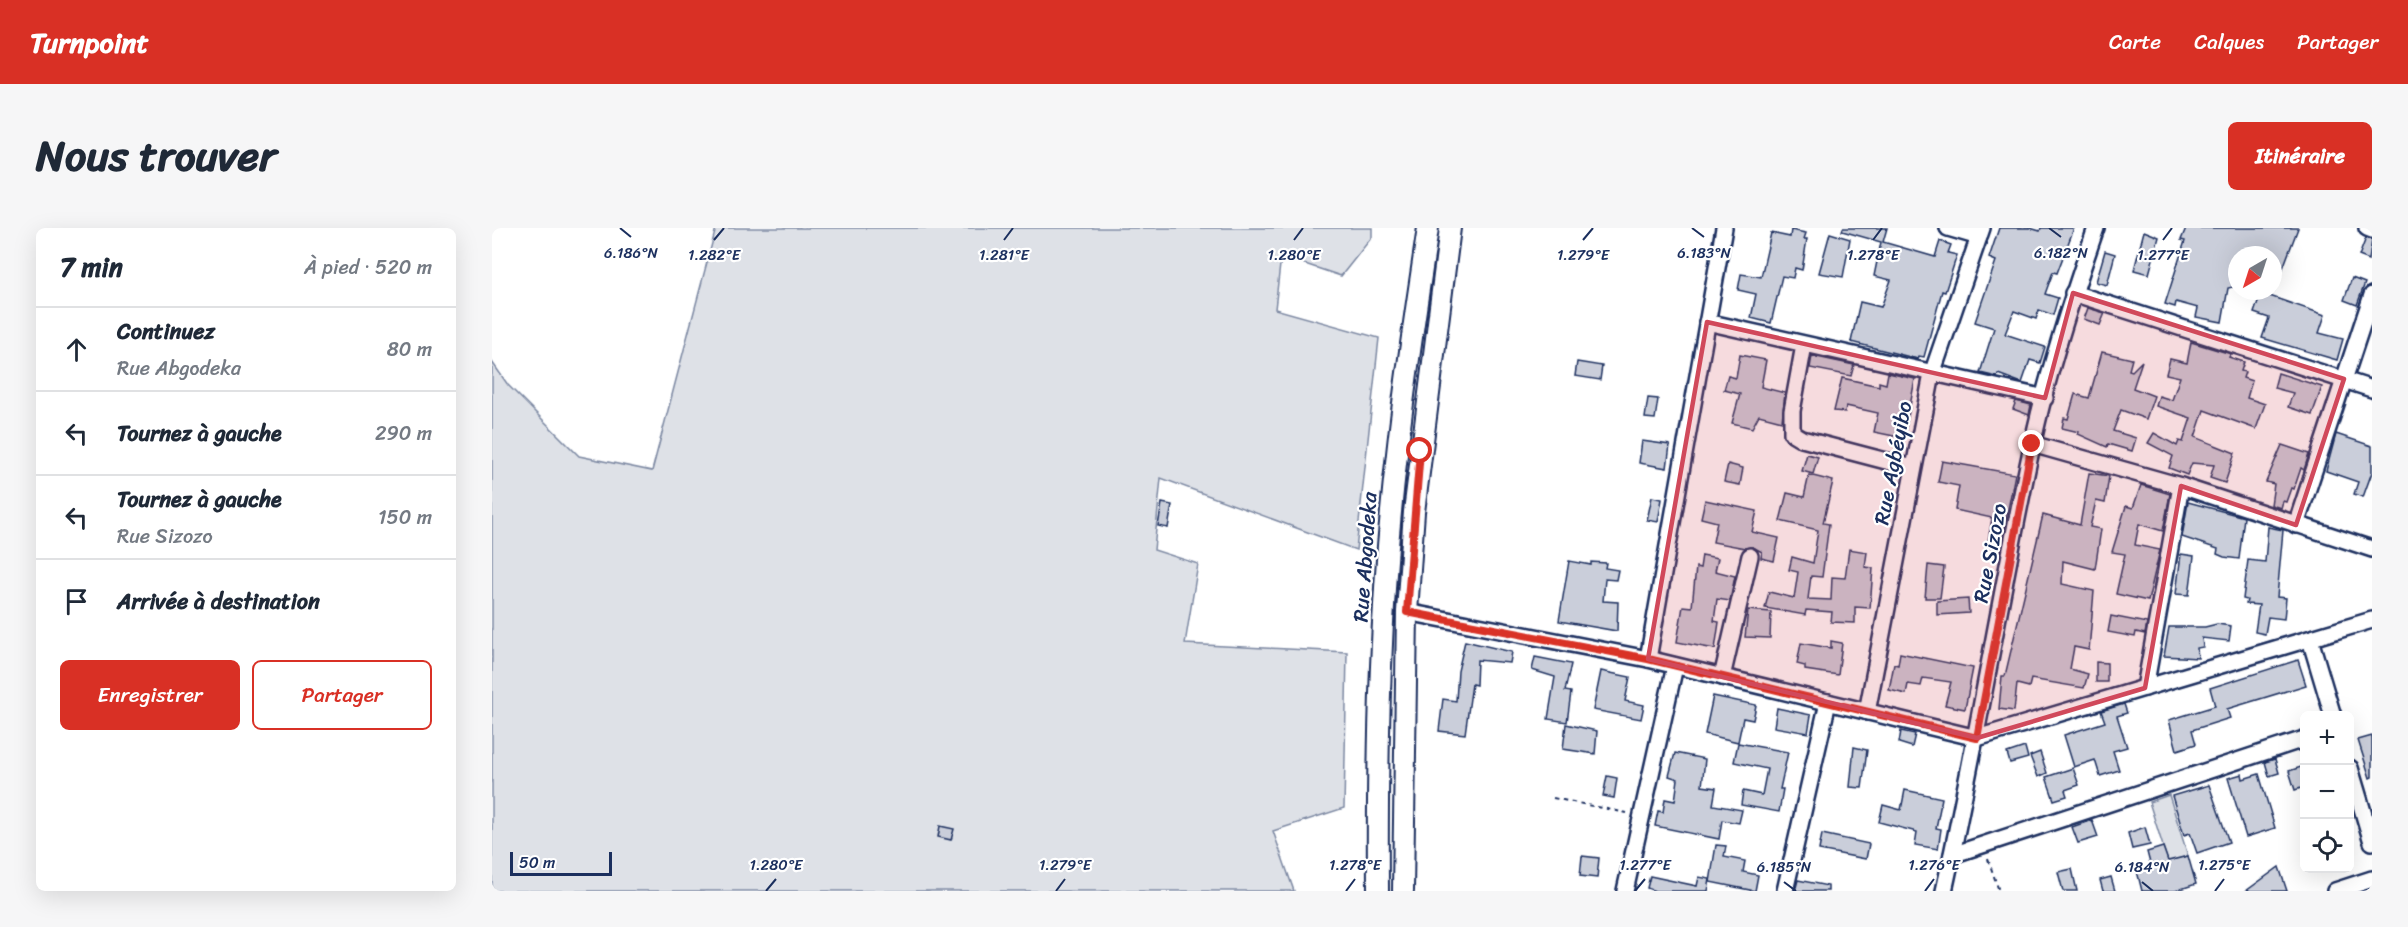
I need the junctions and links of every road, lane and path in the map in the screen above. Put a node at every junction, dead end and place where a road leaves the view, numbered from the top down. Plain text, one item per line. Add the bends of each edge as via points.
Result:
1 (1428, 228) edge
2 (1450, 228) edge
3 (1724, 228) edge
4 (1948, 228) edge
5 (2096, 228) edge
6 (2367, 228) edge
7 (2372, 230) edge
8 (1980, 232) edge
9 (2073, 293) junction
10 (2372, 295) edge
11 (1707, 322) junction
12 (1804, 345) junction
13 (1932, 374) junction
14 (2344, 379) junction
15 (2372, 389) edge
16 (2045, 398) junction
17 (2032, 444) junction
18 (1913, 468) junction
19 (2181, 486) junction
20 (2296, 525) junction
21 (2372, 549) edge
22 (1750, 556) dead end
23 (1407, 612) junction
24 (2372, 620) edge
25 (2310, 639) junction
26 (1648, 659) junction
27 (1675, 666) junction
28 (1722, 677) junction
29 (2145, 688) junction
30 (1828, 702) junction
31 (2332, 711) edge
32 (1867, 712) junction
33 (1977, 738) junction
34 (2300, 740) edge
35 (2354, 784) edge
36 (1553, 798) dead end
37 (1641, 816) junction
38 (2372, 842) edge
39 (1983, 844) junction
40 (1952, 855) junction
41 (2372, 879) edge
42 (1378, 891) edge
43 (1403, 891) edge
44 (1625, 891) edge
45 (1785, 891) edge
46 (1944, 891) edge
47 (1999, 891) edge
48 (2335, 891) edge

1 - 42 main road, Rue Abgodeka via 1390,525
2 - 23 main road via 1420,451
3 - 11 street
4 - 8 street
5 - 9 street, Rue Sizozo
6 - 7 street
8 - 13 street, Rue Agbéyibo
9 - 14 street
9 - 16 street, Rue Sizozo
10 - 14 street
11 - 12 street
11 - 26 street
12 - 13 street
12 - 18 street via 1792,432 1802,440
13 - 16 street
13 - 18 street, Rue Agbéyibo
14 - 15 street
14 - 20 street
16 - 17 street, Rue Sizozo
17 - 19 street
17 - 33 street, Rue Sizozo
18 - 32 street, Rue Agbéyibo
19 - 20 street
19 - 29 street
20 - 21 street
22 - 28 street
23 - 26 street
23 - 43 main road
24 - 25 street
25 - 29 street
25 - 31 street
26 - 27 street
27 - 28 street
27 - 37 street
28 - 30 street
29 - 33 street
30 - 32 street
30 - 45 street
32 - 33 street
33 - 40 street, Rue Sizozo
34 - 39 street
35 - 38 street
36 - 37 path
37 - 44 street
39 - 40 street
39 - 47 path
40 - 46 street, Rue Sizozo
41 - 48 street

